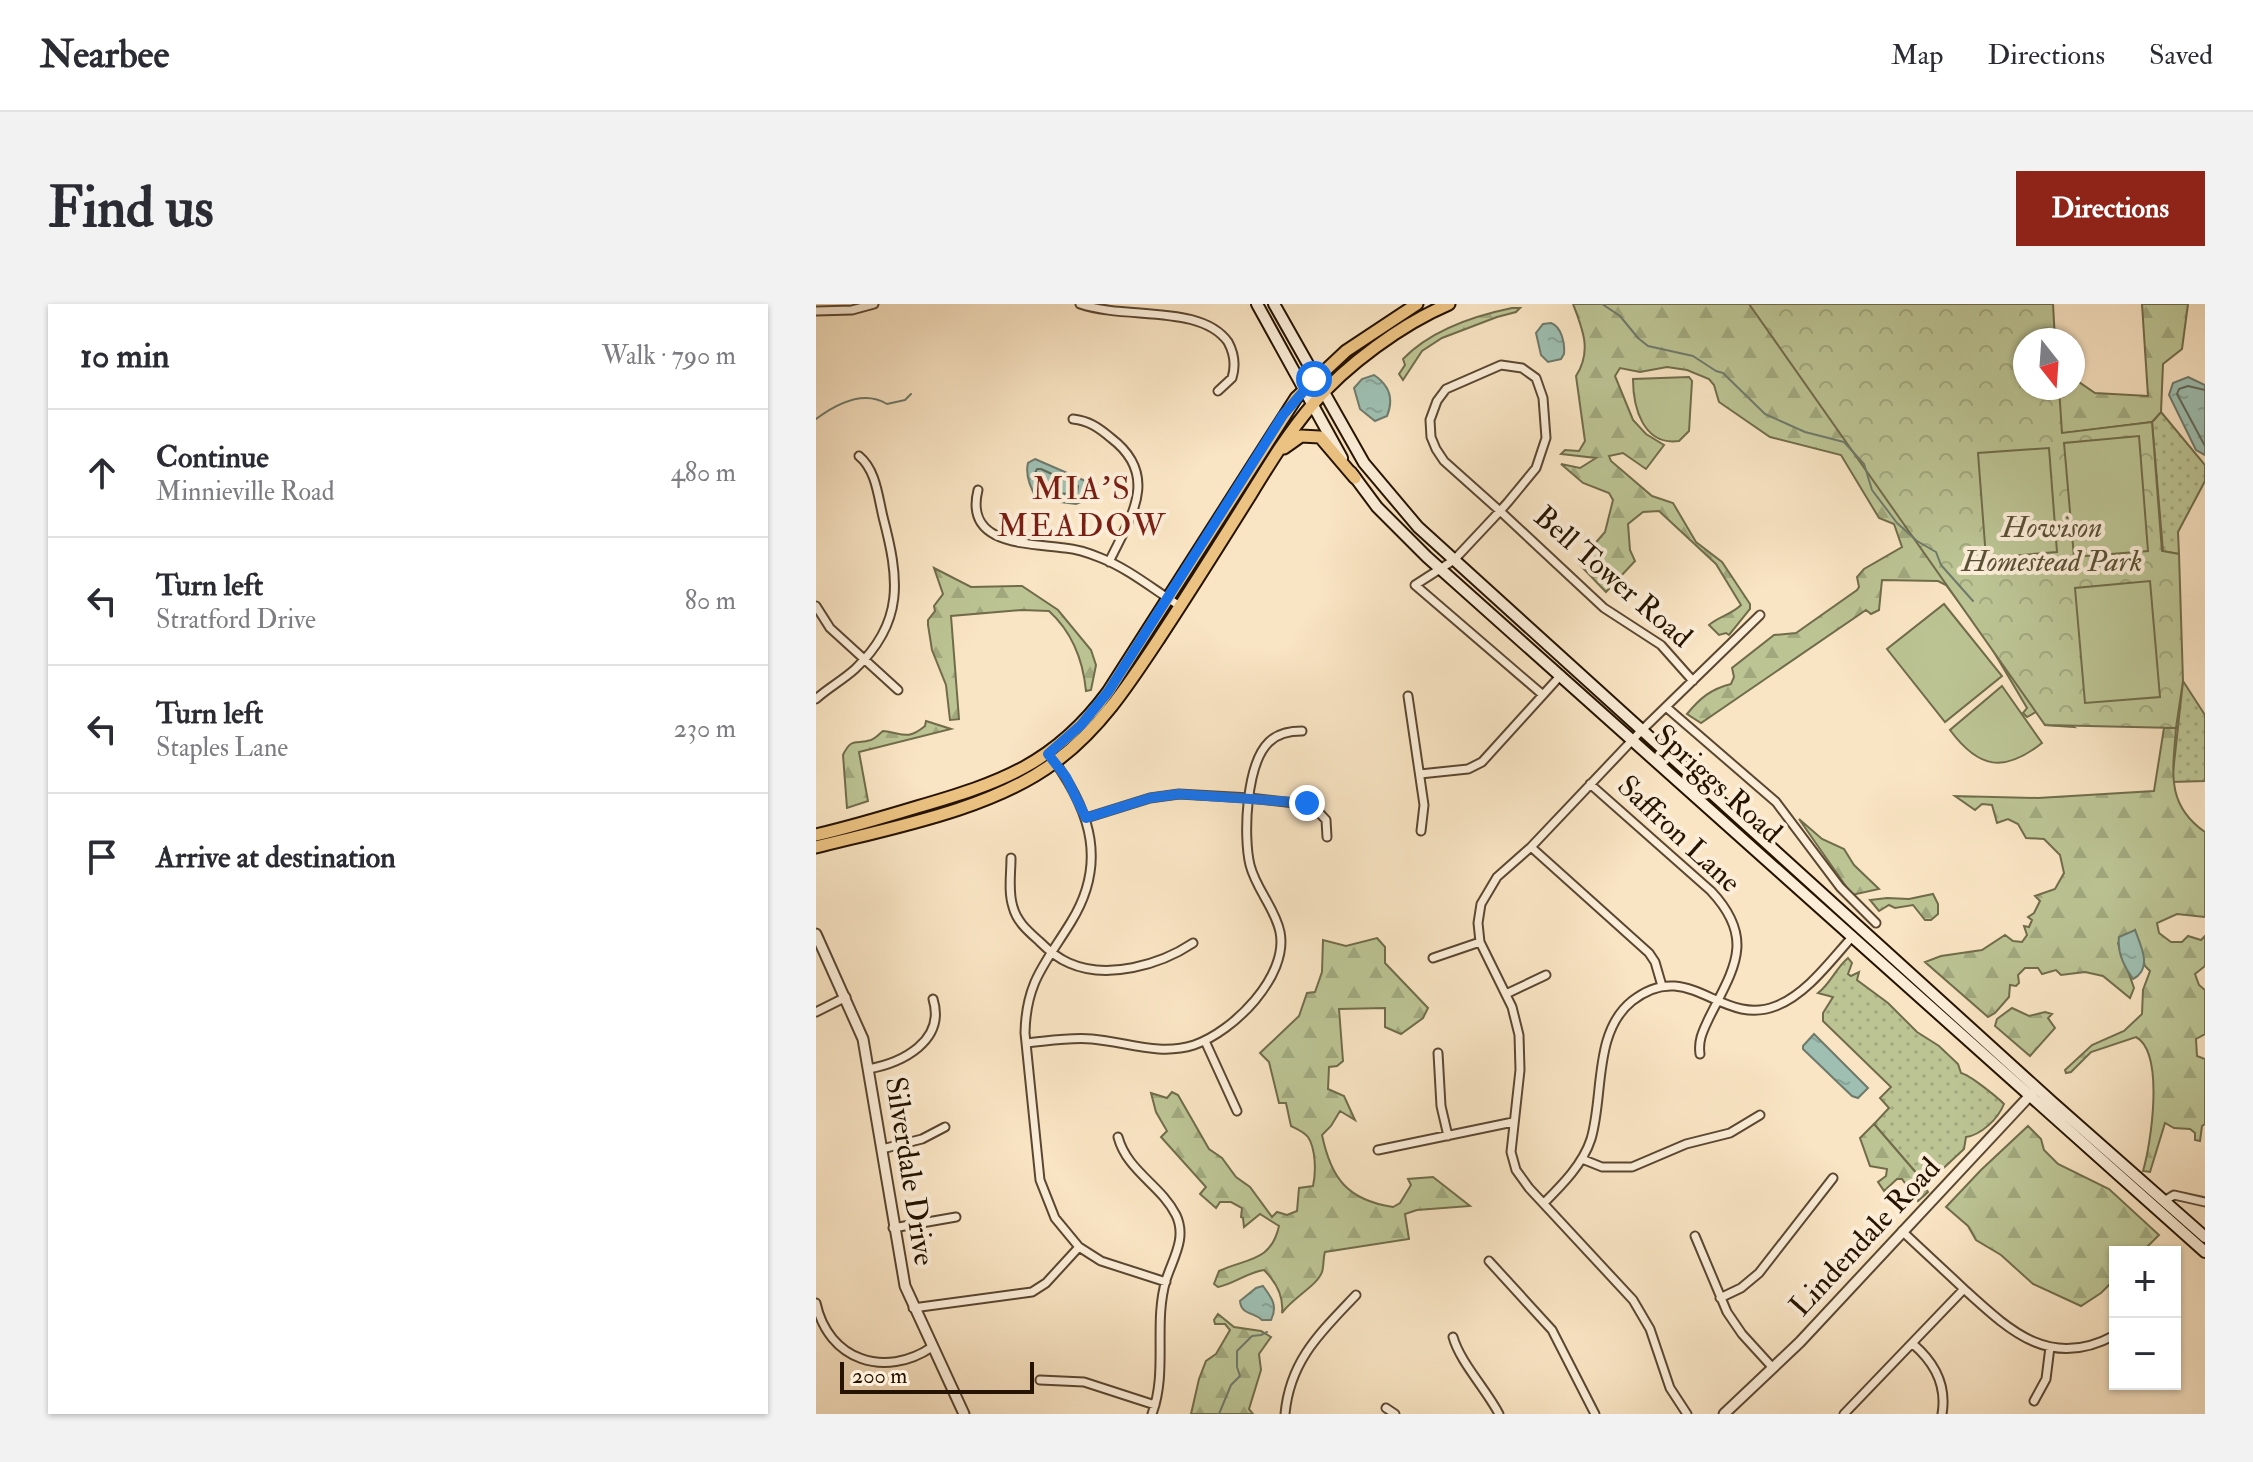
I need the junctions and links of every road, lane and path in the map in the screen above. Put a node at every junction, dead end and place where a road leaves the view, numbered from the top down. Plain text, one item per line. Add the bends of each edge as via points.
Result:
1 (874, 304) edge
2 (1080, 304) edge
3 (1257, 304) edge
4 (1274, 304) edge
5 (1417, 304) edge
6 (1449, 304) edge
7 (816, 311) edge
8 (1314, 379) junction
9 (1304, 390) junction
10 (1218, 391) dead end
11 (1322, 393) junction
12 (1312, 405) junction
13 (1073, 419) dead end
14 (859, 456) dead end
15 (1264, 473) junction
16 (1355, 478) junction
17 (978, 490) dead end
18 (1500, 511) junction
19 (1454, 560) junction
20 (1109, 562) junction
21 (1440, 569) junction
22 (1168, 599) junction
23 (816, 606) edge
24 (1180, 606) junction
25 (1760, 615) dead end
26 (864, 660) junction
27 (1561, 675) junction
28 (1693, 681) junction
29 (898, 690) dead end
30 (1543, 695) junction
31 (1408, 696) dead end
32 (816, 699) edge
33 (1666, 707) junction
34 (1302, 731) dead end
35 (1637, 735) junction
36 (1052, 758) junction
37 (1420, 774) junction
38 (1590, 784) junction
39 (1250, 798) junction
40 (1086, 818) junction
41 (1421, 831) dead end
42 (816, 835) edge
43 (1327, 837) dead end
44 (816, 847) edge
45 (1531, 847) junction
46 (1011, 858) dead end
47 (1876, 923) dead end
48 (1860, 929) junction
49 (816, 934) edge
50 (1852, 938) junction
51 (1480, 942) junction
52 (1193, 943) dead end
53 (1050, 952) junction
54 (1433, 958) dead end
55 (1546, 975) dead end
56 (1662, 986) junction
57 (1506, 994) junction
58 (846, 997) junction
59 (933, 999) dead end
60 (1717, 1001) junction
61 (816, 1012) edge
62 (1205, 1041) junction
63 (1026, 1043) junction
64 (1438, 1053) dead end
65 (1700, 1054) dead end
66 (868, 1069) junction
67 (2032, 1092) junction
68 (1237, 1111) dead end
69 (1760, 1115) dead end
70 (1513, 1122) junction
71 (945, 1127) dead end
72 (1448, 1136) junction
73 (1118, 1137) dead end
74 (882, 1149) junction
75 (1378, 1150) dead end
76 (1582, 1159) junction
77 (1833, 1178) dead end
78 (2164, 1201) junction
79 (2205, 1202) edge
80 (1544, 1203) junction
81 (956, 1217) dead end
82 (893, 1228) junction
83 (1902, 1231) junction
84 (1695, 1236) dead end
85 (2205, 1237) edge
86 (1079, 1247) junction
87 (2205, 1252) edge
88 (1489, 1261) dead end
89 (1166, 1282) junction
90 (1964, 1289) junction
91 (1356, 1295) dead end
92 (1720, 1298) junction
93 (816, 1303) edge
94 (913, 1308) junction
95 (1453, 1337) dead end
96 (2109, 1337) edge
97 (1913, 1344) junction
98 (932, 1347) junction
99 (2050, 1347) junction
100 (1773, 1368) junction
101 (1040, 1380) dead end
102 (2034, 1401) dead end
103 (1155, 1405) junction
104 (1386, 1408) dead end
105 (964, 1414) edge
106 (1152, 1414) edge
107 (1285, 1414) edge
108 (1395, 1414) edge
109 (1499, 1414) edge
110 (1595, 1414) edge
111 (1687, 1414) edge
112 (1724, 1414) edge
113 (1844, 1414) edge
114 (1942, 1414) edge

1 - 7 street
2 - 10 street via 1182,308 1208,318 1225,336 1234,358 1232,378
3 - 9 main road, Spriggs Road
4 - 8 main road, Spriggs Road
5 - 8 main road
6 - 11 main road via 1399,332
8 - 9 main road
8 - 11 main road, Spriggs Road
9 - 12 main road, Spriggs Road
9 - 22 main road via 1275,427
11 - 12 main road
11 - 19 main road, Spriggs Road via 1381,485
12 - 15 main road
12 - 16 main road, Spriggs Road
13 - 20 street via 1091,422 1120,445 1137,474 1136,504
14 - 26 street via 871,469 896,578 885,631
15 - 16 main road via 1295,438 1314,435 1325,440
15 - 24 main road
16 - 21 main road, Spriggs Road
17 - 20 street via 978,514 1000,537 1079,550
18 - 18 street via 1536,468 1546,438 1540,385 1526,370 1508,365 1453,385 1437,401 1430,420 1440,455
18 - 19 street
18 - 28 street, Bell Tower Road via 1613,615 1661,645
19 - 21 street
19 - 35 main road, Spriggs Road
20 - 22 street
21 - 27 main road, Spriggs Road
21 - 30 street via 1415,585
22 - 24 street
22 - 36 main road via 1100,703
23 - 26 street via 830,628
24 - 36 main road via 1107,713 1079,743
25 - 28 street
26 - 29 street
26 - 32 street
27 - 30 street
27 - 35 main road, Spriggs Road
28 - 33 street
30 - 37 street via 1475,766
31 - 37 street
33 - 35 street
33 - 47 street, Spriggs Road via 1774,801 1840,887
34 - 39 street via 1282,734 1263,749
35 - 38 street
35 - 48 main road, Spriggs Road
35 - 50 main road, Spriggs Road
36 - 40 street
36 - 42 main road via 989,785
36 - 44 main road via 1029,780 993,796
37 - 41 street
38 - 45 street
38 - 60 street, Saffron Lane via 1730,914 1738,950
39 - 40 street via 1162,796
39 - 43 street via 1312,805 1326,820
39 - 62 street via 1250,866 1278,926 1280,954 1273,974 1250,1005
40 - 53 street via 1092,850 1088,888
45 - 51 street via 1485,894 1479,912
45 - 56 street via 1643,946
46 - 53 street via 1014,910 1023,927
48 - 50 street
48 - 67 main road, Spriggs Road
49 - 58 street, Silverdale Drive
50 - 60 street via 1802,990 1778,1006 1750,1011
50 - 67 main road, Spriggs Road
51 - 54 street
51 - 57 street
52 - 53 street via 1167,958 1128,968 1075,966
53 - 63 street via 1029,996
55 - 57 street
56 - 60 street via 1688,988
56 - 76 street via 1636,997 1616,1018 1594,1127
57 - 70 street via 1520,1052
58 - 61 street
58 - 66 street, Silverdale Drive
59 - 66 street via 935,1021 923,1043 897,1062
60 - 65 street, Saffron Lane via 1700,1038
62 - 63 street via 1157,1050 1094,1039
62 - 68 street
63 - 86 street via 1040,1180 1055,1218
64 - 72 street
66 - 74 street, Silverdale Drive
67 - 78 main road, Spriggs Road
67 - 83 street, Lindendale Road
67 - 87 main road, Spriggs Road
69 - 76 street via 1730,1133 1686,1144 1632,1167 1602,1167
70 - 72 street
70 - 80 street via 1516,1170
71 - 74 street via 909,1144
72 - 75 street
73 - 89 street via 1128,1161 1171,1207 1179,1226 1179,1246
74 - 82 street, Silverdale Drive
76 - 80 street
77 - 92 street via 1759,1273
78 - 79 street via 2177,1195
78 - 85 main road, Spriggs Road
80 - 111 street via 1633,1300 1650,1329 1670,1388
81 - 82 street
82 - 94 street, Silverdale Drive
83 - 90 street
83 - 100 street, Lindendale Road
84 - 92 street
86 - 89 street via 1110,1266
86 - 94 street via 1032,1292
88 - 110 street via 1546,1321
89 - 103 street
90 - 97 street
90 - 99 street via 2010,1330
91 - 107 street via 1303,1356 1290,1381
92 - 100 street via 1734,1325
93 - 98 street via 834,1341 863,1359 895,1363
94 - 98 street, Silverdale Drive
95 - 109 street
96 - 99 street via 2083,1348
97 - 113 street
97 - 114 street via 1939,1378
98 - 105 street, Silverdale Drive
99 - 102 street via 2046,1379
100 - 112 street, Lindendale Road
101 - 103 street via 1084,1382
103 - 106 street
104 - 108 street

